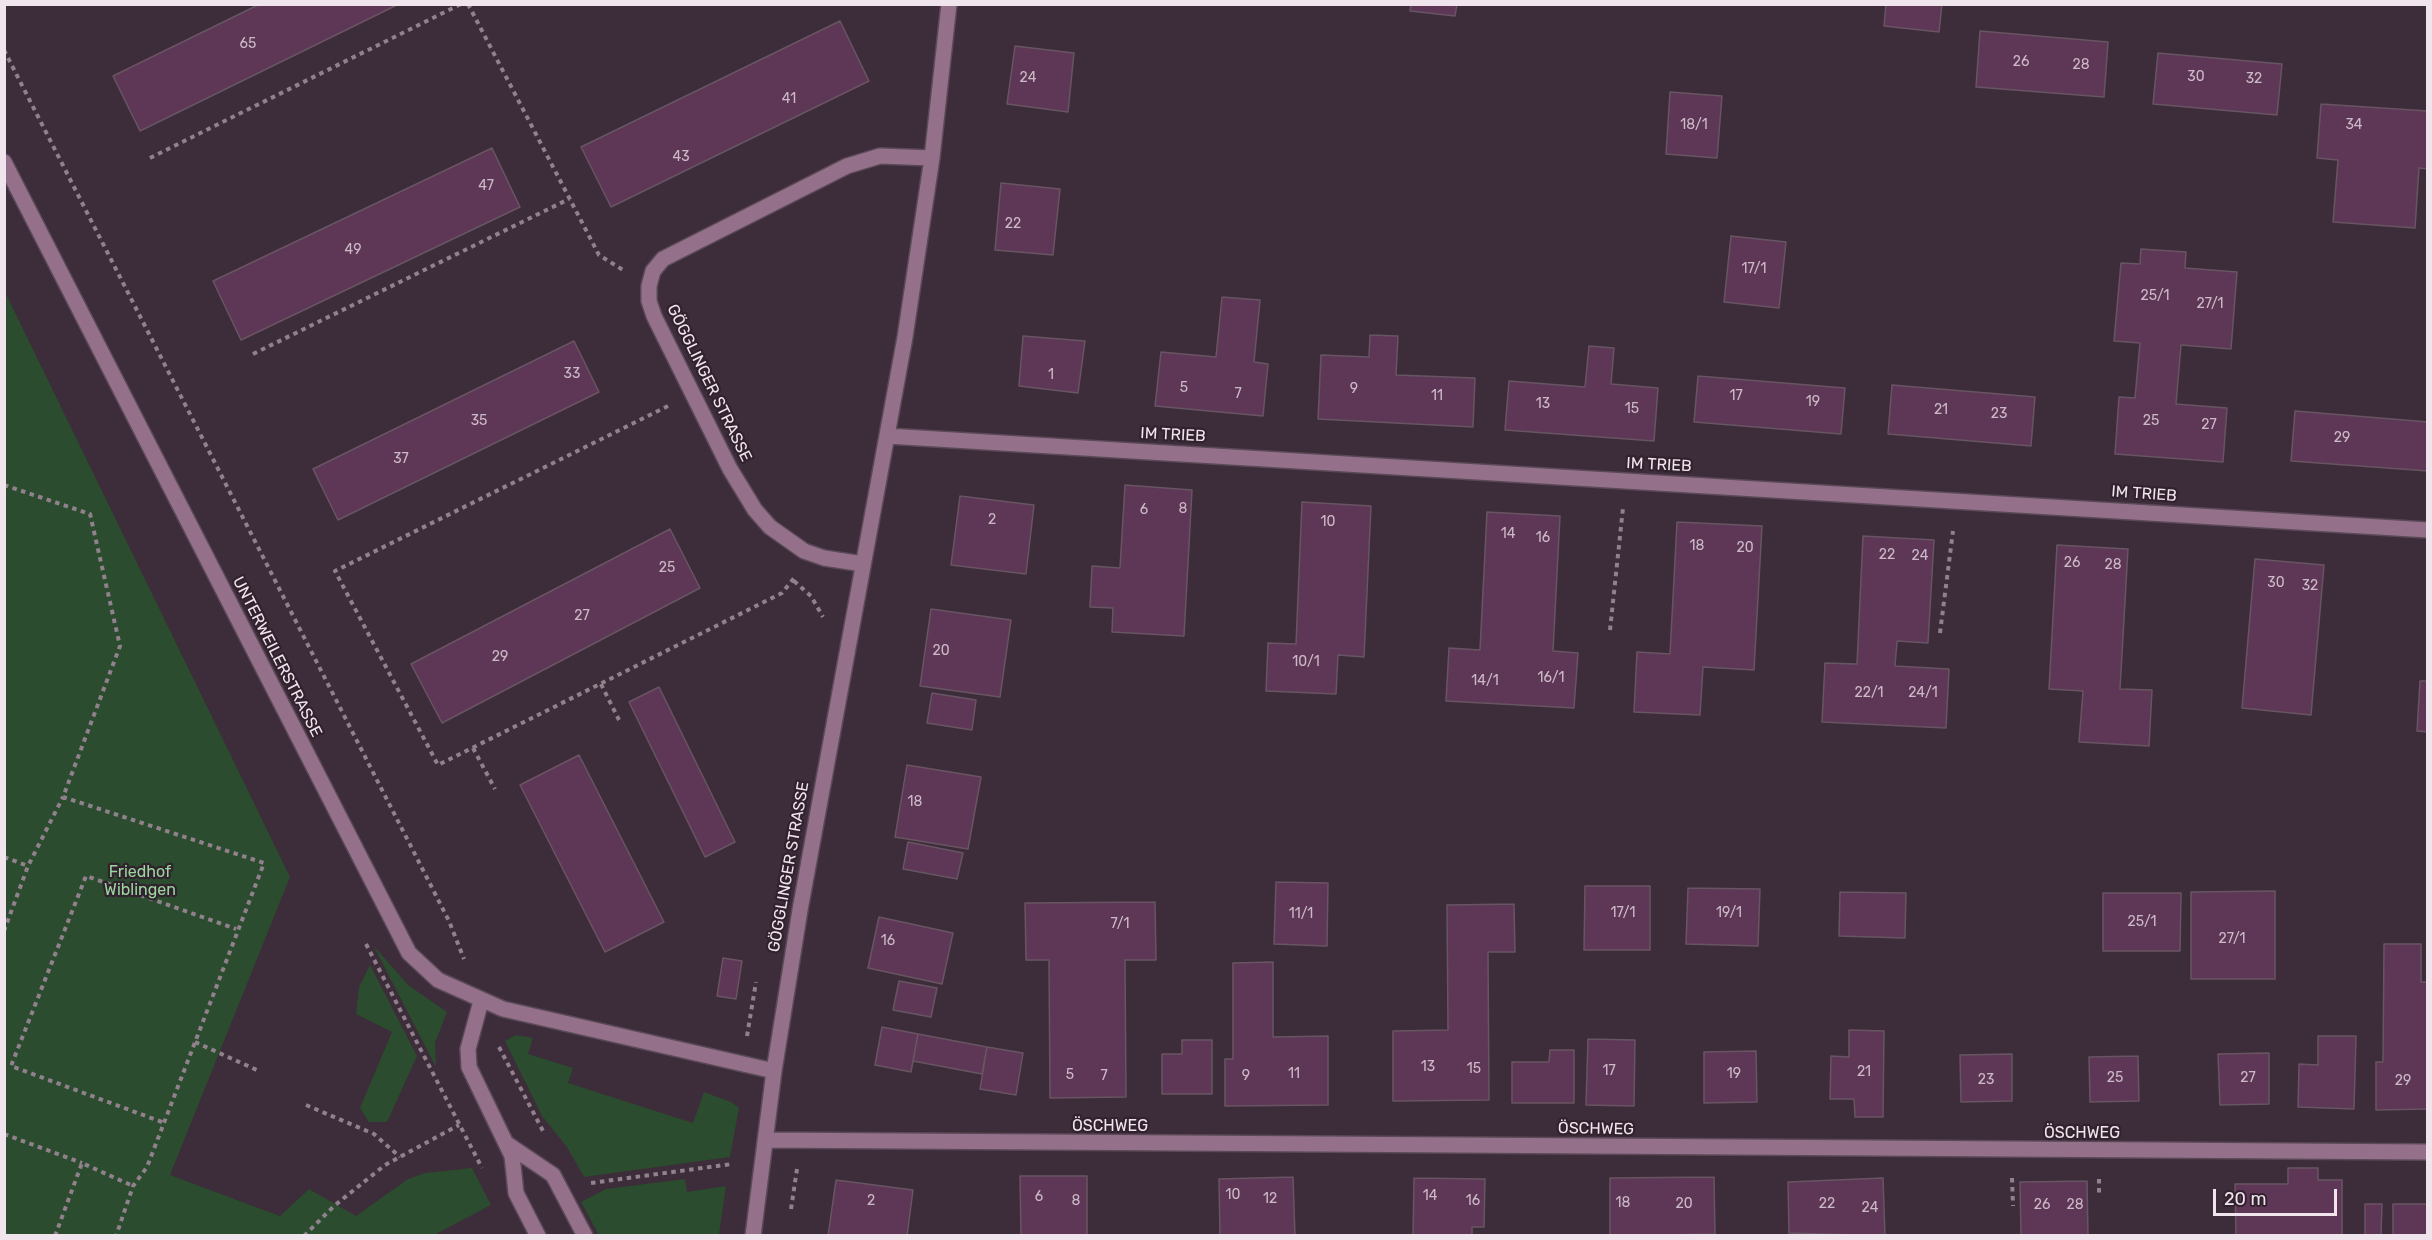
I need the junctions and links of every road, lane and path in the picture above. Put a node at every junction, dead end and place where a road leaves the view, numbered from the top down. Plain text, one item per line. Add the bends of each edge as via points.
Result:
1 (461, 4) edge
2 (468, 4) edge
3 (949, 4) edge
4 (4, 50) edge
5 (150, 158) dead end
6 (932, 158) junction
7 (4, 162) edge
8 (569, 199) junction
9 (649, 286) junction
10 (253, 354) dead end
11 (693, 393) junction
12 (887, 436) junction
13 (1626, 481) junction
14 (4, 485) edge
15 (1957, 501) junction
16 (2427, 530) edge
17 (863, 564) junction
18 (782, 592) dead end
19 (1610, 630) dead end
20 (1940, 633) dead end
21 (601, 684) junction
22 (619, 720) dead end
23 (473, 748) junction
24 (495, 789) dead end
25 (63, 797) junction
26 (4, 857) edge
27 (28, 866) junction
28 (237, 929) junction
29 (4, 930) edge
30 (366, 945) dead end
31 (481, 1001) junction
32 (195, 1042) junction
33 (500, 1048) dead end
34 (259, 1071) dead end
35 (774, 1071) junction
36 (306, 1105) dead end
37 (162, 1122) junction
38 (459, 1125) junction
39 (4, 1134) edge
40 (549, 1138) dead end
41 (765, 1140) junction
42 (507, 1144) junction
43 (2427, 1152) edge
44 (400, 1157) junction
45 (82, 1163) junction
46 (739, 1163) dead end
47 (797, 1168) dead end
48 (486, 1176) dead end
49 (580, 1185) dead end
50 (133, 1186) junction
51 (791, 1209) dead end
52 (55, 1236) edge
53 (116, 1236) edge
54 (304, 1236) edge
55 (538, 1236) edge
56 (585, 1236) edge
57 (753, 1236) edge

1 - 5 path
2 - 8 path
3 - 6 street, GÖGGLINGER STRASSE
4 - 31 path via 449,921
6 - 9 street via 880,156 847,166 670,255 653,271
6 - 12 street, GÖGGLINGER STRASSE
7 - 31 street, UNTERWEILERSTRASSE via 401,940 438,980
8 - 9 path via 599,255
8 - 10 path
9 - 11 street, GÖGGLINGER STRASSE via 654,316
11 - 17 street, GÖGGLINGER STRASSE via 744,493 770,527 804,551
11 - 23 path via 335,571 438,765
12 - 13 street, IM TRIEB
12 - 17 street, GÖGGLINGER STRASSE
13 - 15 street, IM TRIEB
13 - 19 path
14 - 25 path via 90,514 120,646
15 - 16 street, IM TRIEB
15 - 20 path
17 - 35 street, GÖGGLINGER STRASSE
18 - 21 path
21 - 22 path
21 - 23 path
23 - 24 path
25 - 27 path
25 - 28 path via 264,863
26 - 27 path
27 - 29 path
28 - 32 path
28 - 37 path via 86,876 11,1066
30 - 38 path
31 - 35 street
31 - 42 street via 468,1049 470,1067
32 - 34 path
32 - 37 path
33 - 40 path
35 - 41 street, GÖGGLINGER STRASSE
36 - 44 path via 374,1134
37 - 50 path via 147,1167
38 - 44 path
38 - 48 path
39 - 45 path
41 - 43 street, ÖSCHWEG
41 - 57 street, GÖGGLINGER STRASSE
42 - 55 street via 515,1168 516,1193
42 - 56 street via 554,1175
44 - 54 path via 351,1192
45 - 50 path
45 - 52 path
46 - 49 path
47 - 51 path
50 - 53 path

